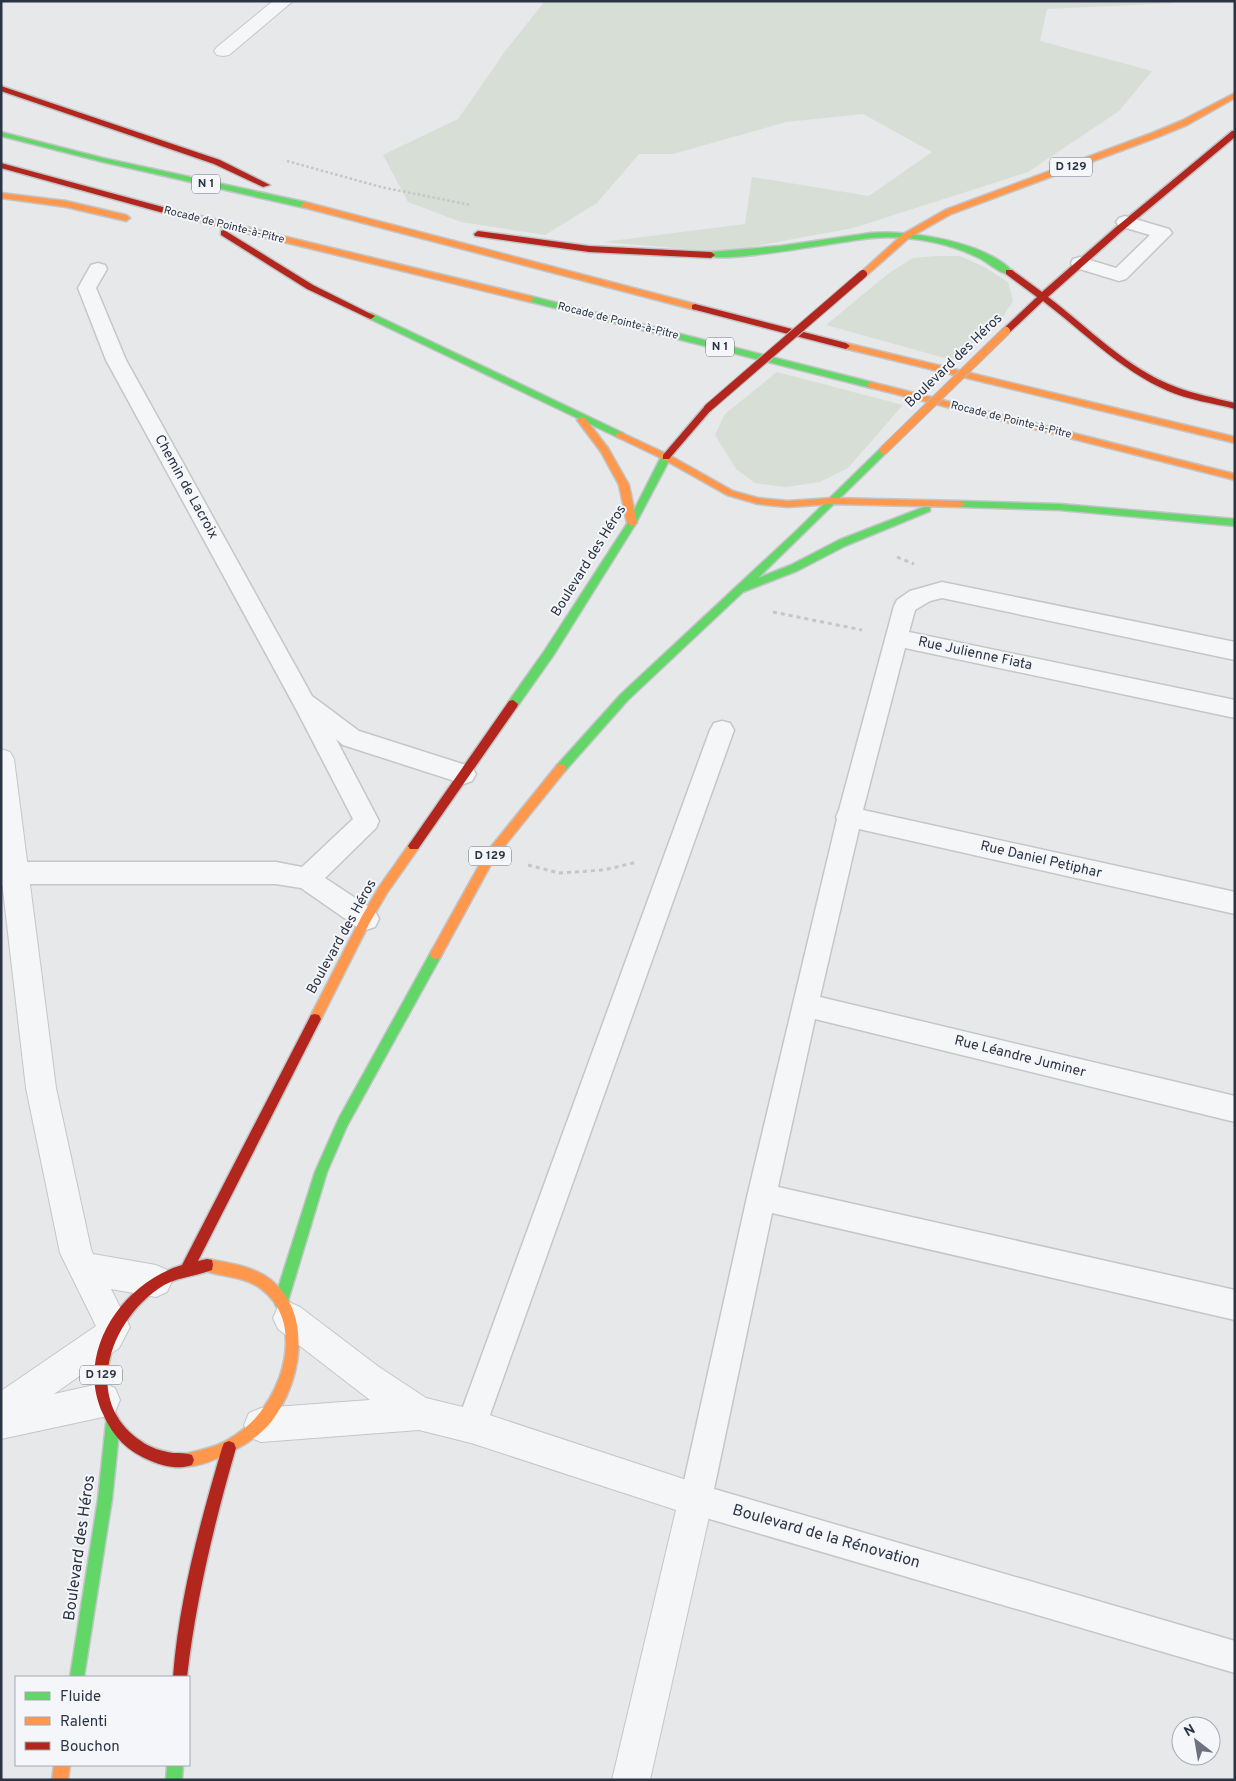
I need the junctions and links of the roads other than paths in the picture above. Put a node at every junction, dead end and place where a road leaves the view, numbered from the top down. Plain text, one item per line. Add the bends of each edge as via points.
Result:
1 (284, 1) edge
2 (223, 51) dead end
3 (1, 88) edge
4 (1235, 95) edge
5 (1235, 133) edge
6 (1, 134) edge
7 (1, 165) edge
8 (266, 185) junction
9 (1, 195) edge
10 (134, 203) junction
11 (66, 204) junction
12 (310, 206) junction
13 (358, 218) junction
14 (204, 221) junction
15 (141, 222) dead end
16 (1125, 222) junction
17 (422, 226) junction
18 (451, 231) dead end
19 (471, 233) dead end
20 (906, 236) junction
21 (222, 244) dead end
22 (258, 254) junction
23 (1080, 263) junction
24 (98, 269) dead end
25 (1042, 296) junction
26 (1235, 406) edge
27 (579, 416) junction
28 (1235, 440) edge
29 (666, 457) junction
30 (1235, 477) edge
31 (832, 501) junction
32 (945, 503) junction
33 (632, 523) junction
34 (1235, 523) edge
35 (738, 590) junction
36 (896, 638) junction
37 (1235, 650) edge
38 (304, 702) junction
39 (1235, 709) edge
40 (722, 730) dead end
41 (1, 759) edge
42 (464, 774) junction
43 (848, 817) junction
44 (9, 874) edge
45 (307, 879) junction
46 (1235, 903) edge
47 (366, 919) junction
48 (805, 1005) junction
49 (1235, 1109) edge
50 (761, 1197) junction
51 (85, 1268) junction
52 (186, 1268) junction
53 (156, 1281) junction
54 (1235, 1305) edge
55 (285, 1309) junction
56 (111, 1332) junction
57 (1, 1411) edge
58 (108, 1412) junction
59 (419, 1413) junction
60 (1, 1422) edge
61 (261, 1425) junction
62 (471, 1426) junction
63 (229, 1448) junction
64 (696, 1499) junction
65 (1235, 1657) edge
66 (77, 1676) edge
67 (180, 1676) edge
68 (62, 1766) edge
69 (175, 1766) edge
70 (60, 1780) edge
71 (174, 1780) edge
72 (632, 1780) edge

1 - 2 street
3 - 8 main road via 217,162
4 - 20 main road, Boulevard des Héros / D 129 via 1177,126 948,212
5 - 16 main road, Boulevard des Héros
6 - 12 main road, N 1
7 - 10 main road, Rocade de Pointe-à-Pitre / N 1
8 - 12 main road
8 - 17 main road
9 - 11 main road
10 - 11 main road
10 - 14 main road, Rocade de Pointe-à-Pitre / N 1
11 - 15 main road
12 - 13 main road, N 1
13 - 17 main road
13 - 28 main road, N 1 via 838,344
14 - 22 main road
14 - 30 main road, Rocade de Pointe-à-Pitre / N 1 via 444,278
16 - 23 main road, Boulevard des Héros
16 - 23 lane via 1163,233 1120,275
17 - 18 main road
19 - 20 main road via 590,250 700,256 757,252 852,237
20 - 25 main road via 947,243 973,252 1005,269
20 - 29 main road, Boulevard des Héros / D 129, bridge via 708,408
21 - 22 main road
22 - 27 main road via 310,287
23 - 25 main road, Boulevard des Héros
24 - 38 lane, Chemin de Lacroix via 87,288 116,360
25 - 26 main road via 1136,370 1172,389
25 - 31 main road, Boulevard des Héros, bridge
27 - 29 main road
27 - 33 main road via 605,450 621,479
29 - 31 main road via 730,493 758,501 788,504
29 - 33 main road, Boulevard des Héros
31 - 32 main road
31 - 35 main road, Boulevard des Héros / D 129
32 - 34 main road via 1060,507
32 - 35 main road via 900,518 794,568
33 - 42 main road, Boulevard des Héros via 549,653
35 - 55 main road, Boulevard des Héros / D 129 via 590,732 490,856 343,1122 304,1222
36 - 37 lane via 904,606 928,592 942,590
36 - 39 lane, Rue Julienne Fiata
36 - 43 lane
38 - 42 lane, Chemin de Lacroix via 351,738
38 - 45 lane, Chemin de Lacroix via 367,821
40 - 62 lane
41 - 44 street
42 - 47 main road, Boulevard des Héros
43 - 46 lane, Rue Daniel Petiphar
43 - 48 lane
44 - 45 lane via 276,873
44 - 51 street via 42,1088 76,1253
45 - 47 lane
47 - 52 main road, Boulevard des Héros
48 - 49 lane, Rue Léandre Juminer
48 - 50 lane
50 - 54 lane
50 - 64 lane
51 - 53 street
51 - 56 street
52 - 53 main road, D 129
52 - 55 main road, D 129 via 216,1265 245,1271 262,1280
53 - 56 main road, D 129 via 128,1306
55 - 59 street, Boulevard de la Rénovation via 367,1379
55 - 61 main road, D 129 via 294,1339 291,1372 277,1404
56 - 57 street
56 - 58 main road, D 129 via 101,1363 101,1388
58 - 60 street
58 - 63 main road, D 129 via 134,1445 153,1454 174,1460 196,1458
58 - 66 main road, Boulevard des Héros / D 129 via 105,1499
59 - 61 street, Boulevard de la Rénovation
59 - 62 street, Boulevard de la Rénovation
61 - 63 main road, D 129
62 - 64 street, Boulevard de la Rénovation
63 - 67 main road via 201,1546 182,1646
64 - 65 lane, Boulevard de la Rénovation
64 - 72 street
68 - 70 main road
69 - 71 main road

